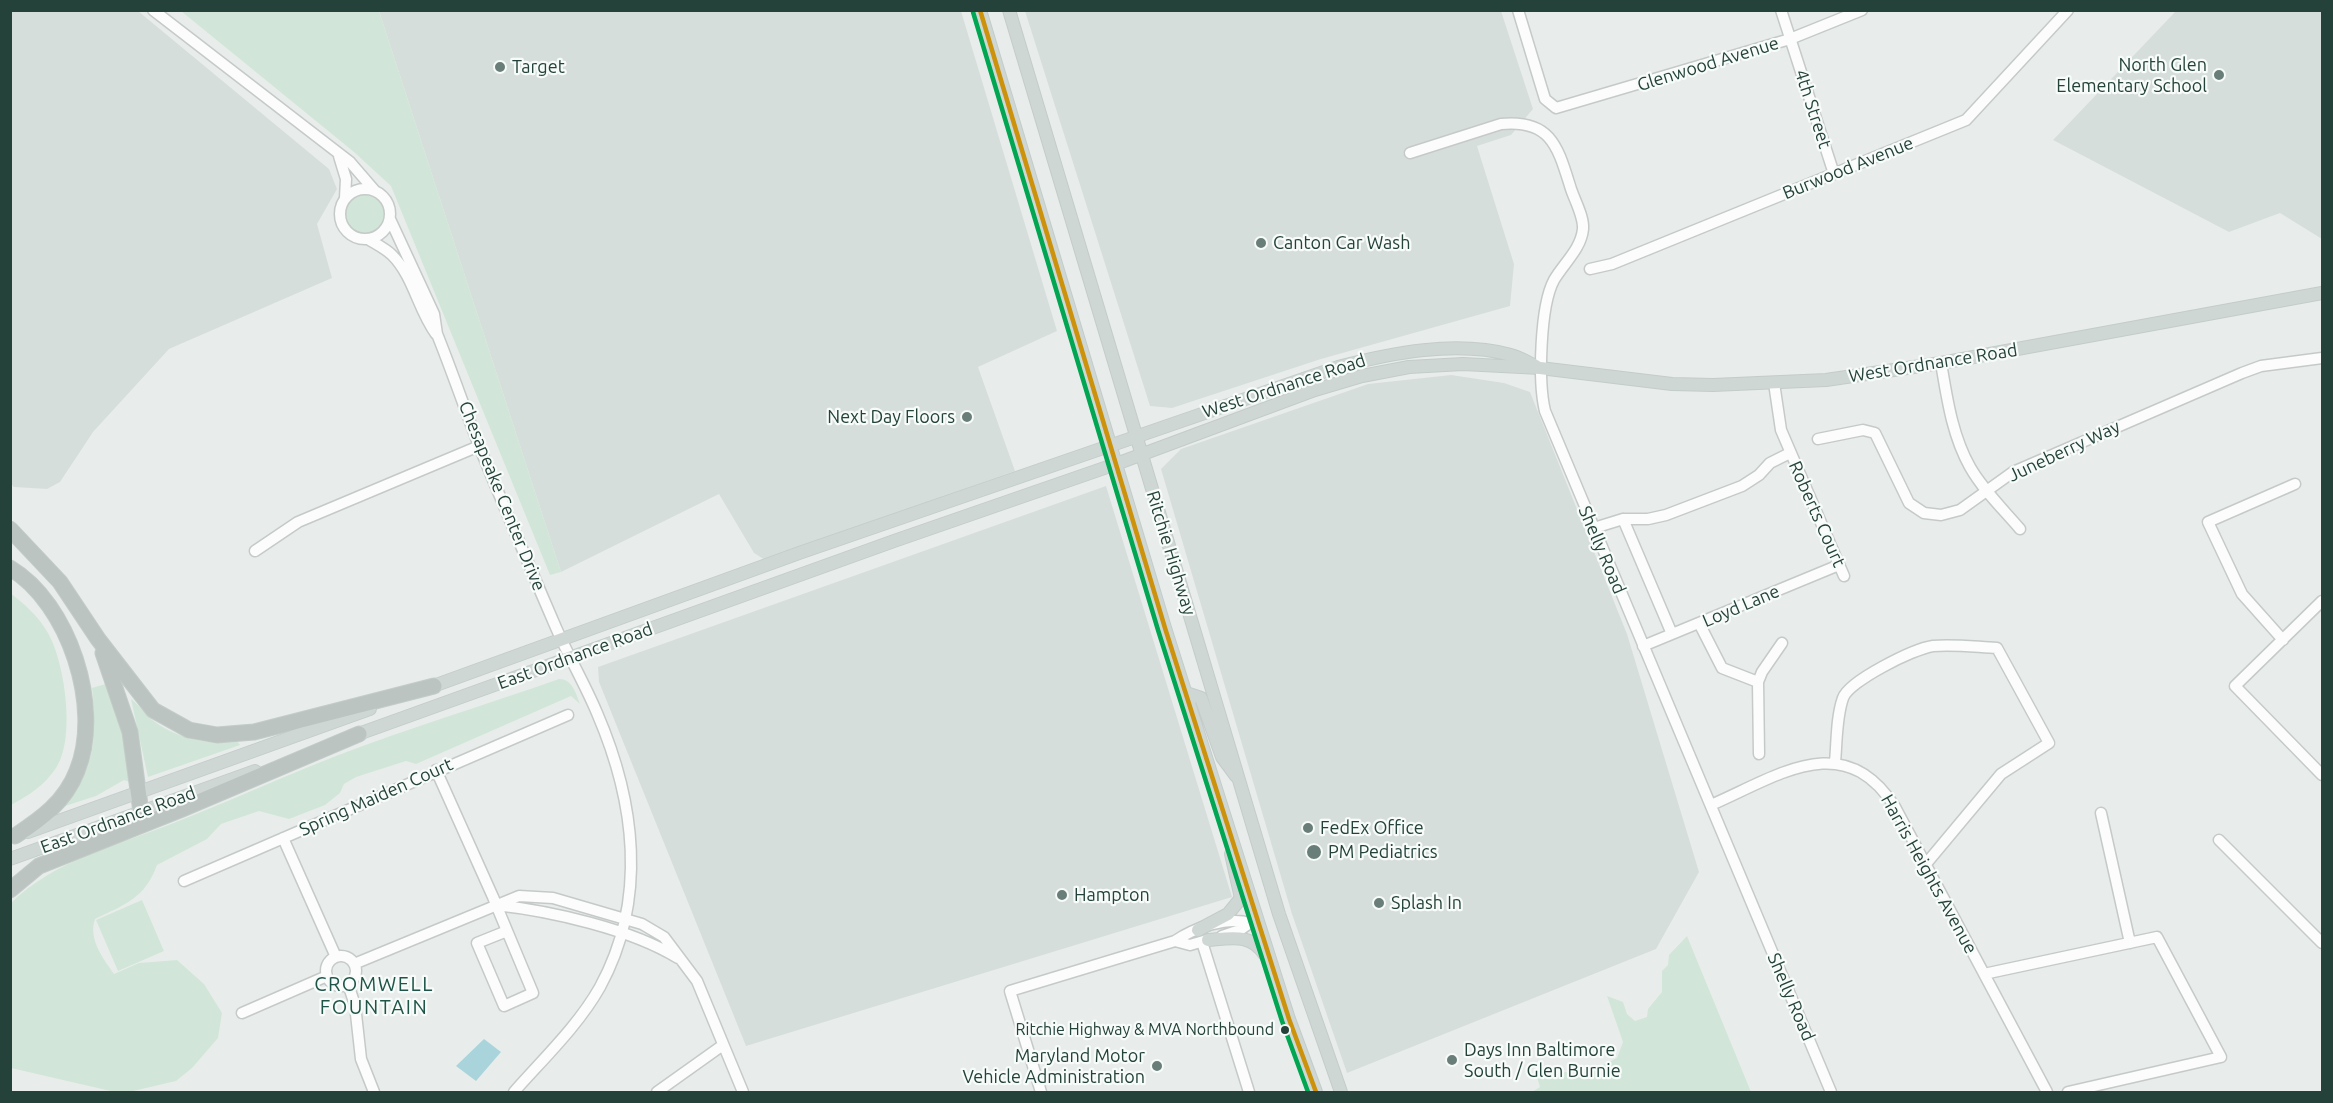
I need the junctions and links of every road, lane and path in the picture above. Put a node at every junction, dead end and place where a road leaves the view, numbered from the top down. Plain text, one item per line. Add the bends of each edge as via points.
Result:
1 (153, 10) edge
2 (980, 10) edge
3 (1009, 10) edge
4 (1518, 10) edge
5 (1781, 10) edge
6 (1862, 10) edge
7 (2068, 10) edge
8 (1790, 39) junction
9 (1410, 153) dead end
10 (339, 156) junction
11 (1834, 174) junction
12 (375, 191) junction
13 (345, 198) junction
14 (390, 219) junction
15 (369, 239) junction
16 (1590, 269) dead end
17 (2322, 293) edge
18 (436, 334) junction
19 (2322, 358) edge
20 (1941, 363) junction
21 (1540, 368) junction
22 (1774, 384) junction
23 (1136, 436) junction
24 (1818, 439) dead end
25 (1110, 445) junction
26 (479, 446) junction
27 (1790, 453) junction
28 (1141, 454) junction
29 (1116, 464) junction
30 (2295, 484) dead end
31 (1986, 490) junction
32 (1623, 519) junction
33 (1593, 528) junction
34 (10, 529) edge
35 (2020, 529) dead end
36 (255, 551) dead end
37 (1839, 565) junction
38 (10, 568) edge
39 (1844, 576) dead end
40 (2322, 601) edge
41 (1699, 623) junction
42 (1672, 634) junction
43 (98, 639) junction
44 (560, 639) junction
45 (2283, 640) junction
46 (1782, 643) dead end
47 (1643, 646) junction
48 (571, 657) junction
49 (1758, 682) junction
50 (434, 686) junction
51 (1186, 693) junction
52 (568, 715) dead end
53 (359, 734) junction
54 (1759, 754) dead end
55 (1835, 762) junction
56 (436, 771) junction
57 (2322, 775) edge
58 (1241, 781) junction
59 (140, 792) junction
60 (1711, 805) junction
61 (141, 812) junction
62 (2101, 813) dead end
63 (13, 837) edge
64 (283, 838) junction
65 (1232, 838) junction
66 (2219, 840) dead end
67 (10, 859) edge
68 (1925, 865) junction
69 (184, 880) dead end
70 (10, 890) edge
71 (495, 904) junction
72 (624, 919) junction
73 (1254, 921) junction
74 (507, 931) junction
75 (622, 933) junction
76 (1203, 937) junction
77 (2130, 943) junction
78 (2322, 943) edge
79 (336, 957) junction
80 (682, 960) junction
81 (354, 964) junction
82 (1272, 965) junction
83 (1984, 974) junction
84 (327, 976) junction
85 (348, 984) junction
86 (242, 1013) dead end
87 (723, 1045) junction
88 (374, 1092) edge
89 (514, 1092) edge
90 (657, 1092) edge
91 (743, 1092) edge
92 (1041, 1092) edge
93 (1249, 1092) edge
94 (1316, 1092) edge
95 (1341, 1092) edge
96 (1831, 1092) edge
97 (2047, 1092) edge
98 (2068, 1092) edge

1 - 10 street
2 - 25 main road, Ritchie Highway
3 - 23 main road, Ritchie Highway
4 - 8 street, Glenwood Avenue via 1545,99 1552,106 1562,107
5 - 8 street, 4th Street
6 - 8 street, Glenwood Avenue
7 - 11 street, Burwood Avenue via 1966,120
8 - 11 street, 4th Street
9 - 21 street, Shelly Road via 1514,123 1540,129 1558,148 1583,225 1581,240 1553,282
10 - 12 street via 350,162
10 - 13 street via 346,179
11 - 16 street, Burwood Avenue via 1612,264
12 - 13 street via 362,189
12 - 14 street via 388,203
13 - 15 street via 340,216 345,230 357,238
14 - 15 street via 382,232
14 - 18 street via 434,314
15 - 18 street via 399,263 424,319
17 - 20 main road, West Ordnance Road
18 - 26 street, Chesapeake Center Drive
19 - 31 street, Juneberry Way via 2261,366 2242,373 2013,472
20 - 22 main road, West Ordnance Road
20 - 31 street via 1958,441
21 - 22 main road, West Ordnance Road via 1672,384
21 - 23 main road, West Ordnance Road via 1511,355 1460,349 1373,357
21 - 28 main road, West Ordnance Road via 1462,364 1409,367 1362,376
21 - 33 street, Shelly Road via 1545,411
22 - 27 street, Roberts Court via 1776,414
23 - 25 main road, East Ordnance Road
23 - 28 main road, Ritchie Highway
24 - 31 street, Juneberry Way via 1863,430 1875,433 1904,495 1924,513 1941,515 1960,510
25 - 29 main road, Ritchie Highway
25 - 44 main road, East Ordnance Road
26 - 36 street via 298,522
26 - 44 street, Chesapeake Center Drive
27 - 32 street, Roberts Court via 1770,463 1742,486 1666,515
27 - 37 street, Roberts Court
28 - 29 main road, East Ordnance Road
28 - 58 main road, Ritchie Highway
29 - 48 main road, East Ordnance Road
29 - 51 main road, Ritchie Highway
30 - 45 street via 2208,522 2242,594
31 - 35 street
32 - 33 street, Roberts Court
32 - 42 street
33 - 47 street, Shelly Road
34 - 43 highway via 60,582
37 - 39 street, Roberts Court
37 - 41 street, Loyd Lane
38 - 63 highway via 44,597 59,622 79,673 86,733 70,785 53,809
40 - 45 street
41 - 42 street, Loyd Lane
41 - 49 street via 1722,669
42 - 47 street, Loyd Lane
43 - 50 highway via 153,710 189,730 217,735 254,732
43 - 59 highway via 130,732
44 - 48 street, Chesapeake Center Drive
44 - 50 main road, East Ordnance Road
45 - 57 street via 2235,686
46 - 49 street
47 - 60 street, Shelly Road
48 - 53 main road, East Ordnance Road
48 - 72 street, Chesapeake Center Drive via 613,754 629,812 633,863
49 - 54 street
50 - 59 main road, East Ordnance Road
51 - 58 main road via 1201,698 1222,757
51 - 65 main road, Ritchie Highway
52 - 56 street, Spring Maiden Court
53 - 61 main road, East Ordnance Road
53 - 70 highway via 39,866
55 - 60 street, Harris Heights Avenue via 1790,771
55 - 68 street, Harris Heights Avenue via 1861,770 1878,783
55 - 68 street via 1843,698 1852,685 1932,646 1997,648 2049,743 2001,774
56 - 64 street, Spring Maiden Court
56 - 71 street
58 - 95 main road, Ritchie Highway via 1279,914
59 - 61 highway
59 - 63 main road, East Ordnance Road
60 - 96 street, Shelly Road
61 - 67 main road, East Ordnance Road
62 - 77 street
64 - 69 street, Spring Maiden Court
64 - 79 street
65 - 73 main road, Ritchie Highway
65 - 76 main road via 1230,859 1241,898
66 - 78 street
68 - 83 street, Harris Heights Avenue
71 - 72 street via 529,895
71 - 74 street
71 - 75 street
71 - 81 street
72 - 75 street, Chesapeake Center Drive
72 - 80 street via 664,937
73 - 76 street via 1237,919
73 - 82 main road, Ritchie Highway
74 - 74 street via 533,993 504,1006 477,943
75 - 80 street via 660,946
75 - 89 street, Chesapeake Center Drive via 599,989
76 - 82 main road via 1245,937 1259,945
76 - 92 street via 1175,941 1010,991
76 - 93 street
77 - 83 street
77 - 98 street via 2157,937 2221,1056
79 - 81 street via 348,958
79 - 84 street via 328,963
80 - 87 street via 697,981
81 - 85 street via 354,978
82 - 94 main road, Ritchie Highway
83 - 97 street, Harris Heights Avenue
84 - 85 street via 338,986
84 - 86 street
85 - 88 street via 355,1005 361,1059
87 - 90 street
87 - 91 street

